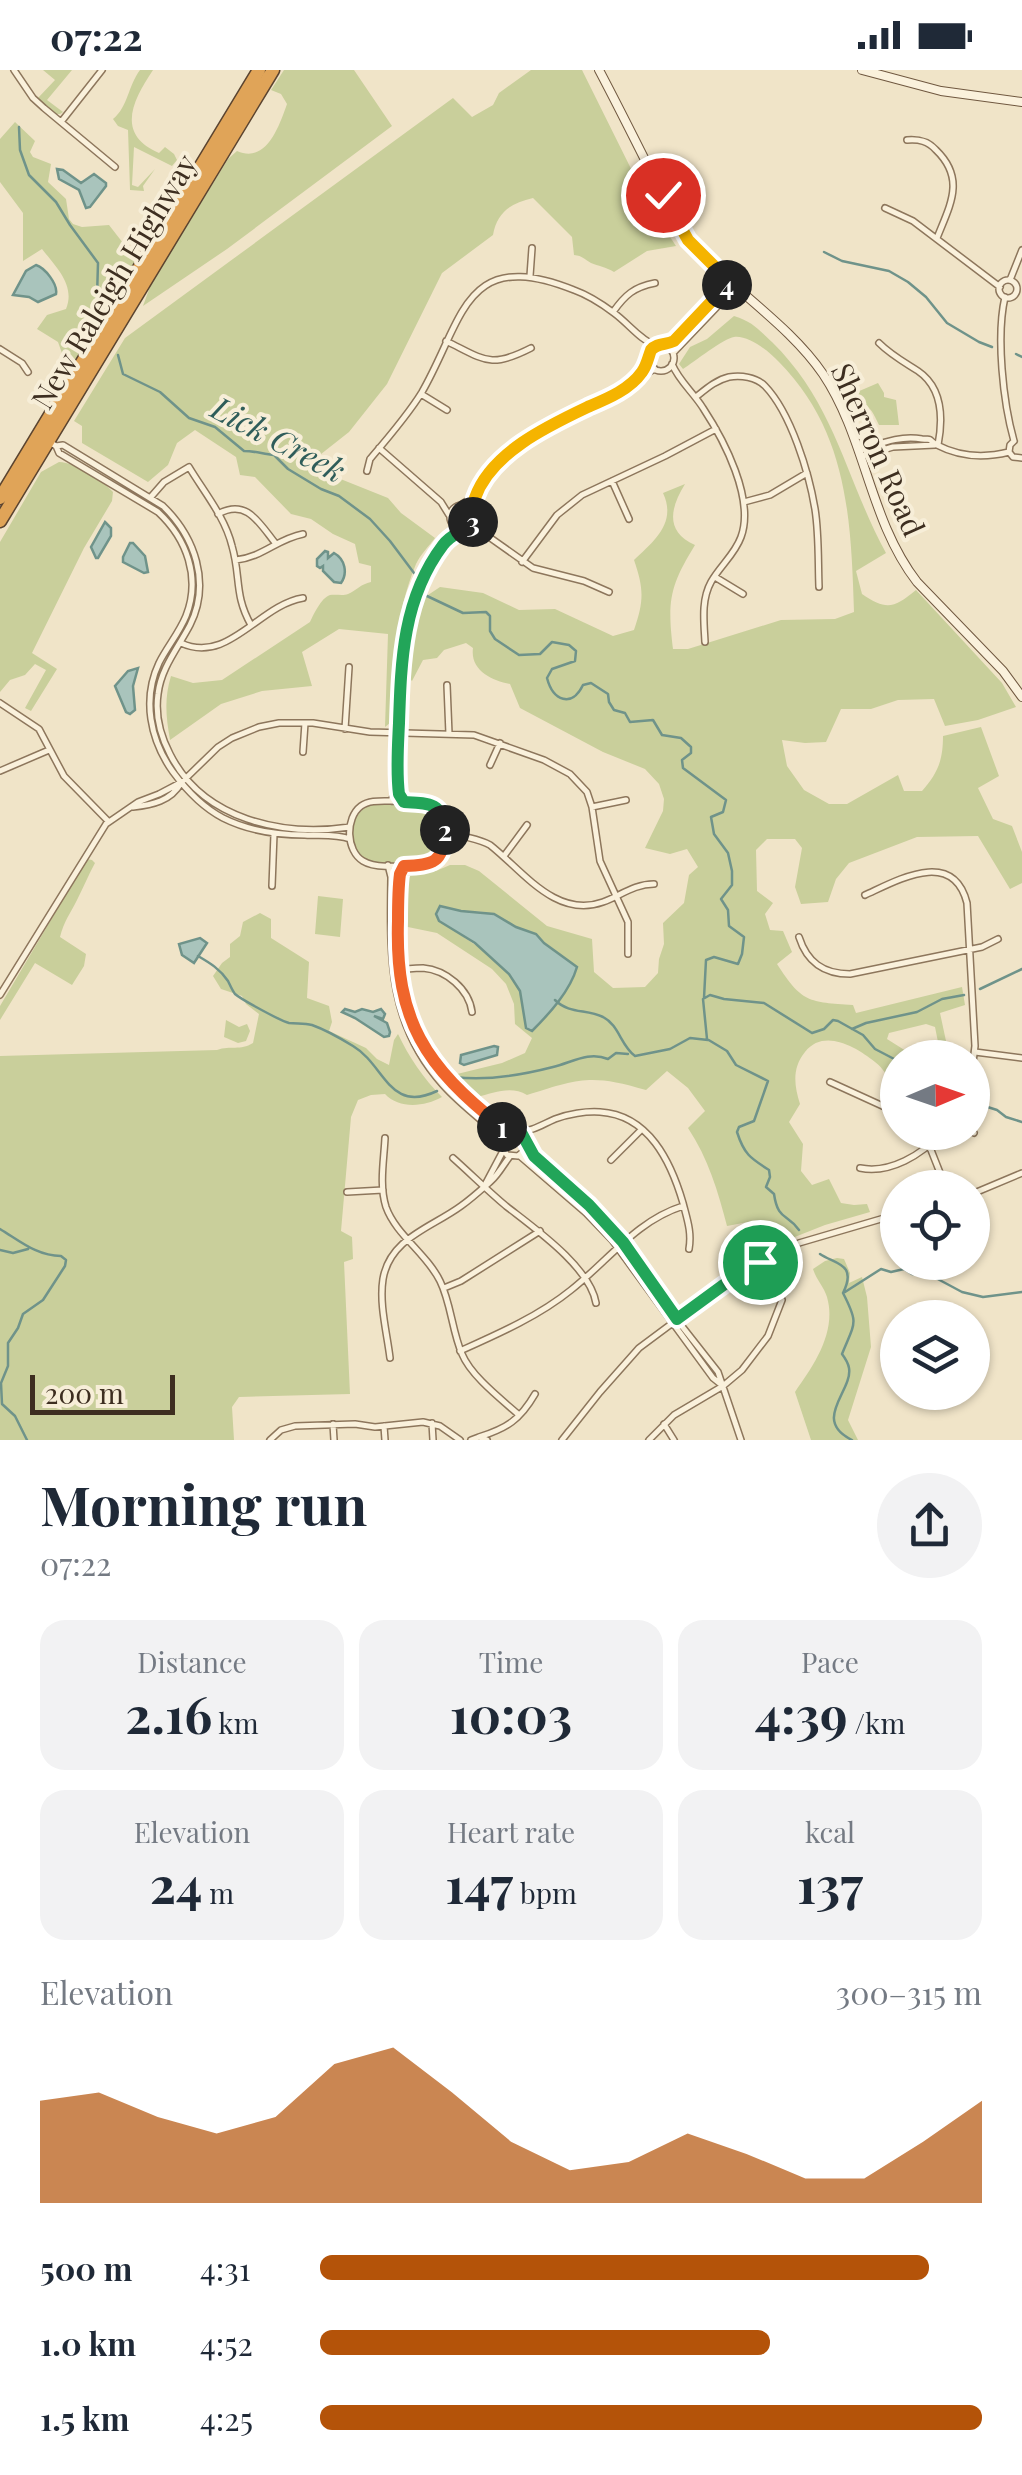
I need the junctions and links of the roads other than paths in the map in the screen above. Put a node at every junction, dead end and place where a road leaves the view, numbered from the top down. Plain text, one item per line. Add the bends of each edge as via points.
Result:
1 (14, 70) edge
2 (102, 70) edge
3 (260, 70) edge
4 (273, 70) edge
5 (599, 70) edge
6 (862, 70) edge
7 (253, 92) junction
8 (1022, 102) edge
9 (61, 122) junction
10 (908, 140) dead end
11 (114, 167) dead end
12 (885, 208) dead end
13 (938, 238) junction
14 (532, 248) dead end
15 (1022, 250) edge
16 (530, 276) junction
17 (1010, 280) junction
18 (656, 283) dead end
19 (733, 284) junction
20 (1000, 287) junction
21 (1019, 293) edge
22 (1005, 296) junction
23 (613, 312) junction
24 (446, 341) junction
25 (644, 341) junction
26 (878, 343) dead end
27 (656, 346) junction
28 (666, 346) junction
29 (531, 348) dead end
30 (0, 349) edge
31 (673, 353) junction
32 (649, 357) junction
33 (672, 364) junction
34 (654, 369) junction
35 (665, 370) junction
36 (28, 372) dead end
37 (640, 375) junction
38 (677, 376) junction
39 (420, 394) junction
40 (696, 397) junction
41 (447, 410) dead end
42 (716, 429) junction
43 (1018, 441) edge
44 (52, 444) junction
45 (938, 445) junction
46 (380, 448) junction
47 (1009, 452) junction
48 (858, 454) junction
49 (1022, 458) edge
50 (367, 470) dead end
51 (807, 472) junction
52 (612, 481) junction
53 (476, 494) junction
54 (0, 498) edge
55 (150, 498) junction
56 (441, 502) junction
57 (744, 502) junction
58 (459, 505) junction
59 (218, 514) junction
60 (474, 515) junction
61 (450, 519) junction
62 (629, 519) dead end
63 (0, 520) edge
64 (464, 529) junction
65 (482, 532) junction
66 (303, 534) dead end
67 (446, 541) junction
68 (276, 544) junction
69 (236, 560) junction
70 (522, 562) junction
71 (715, 577) junction
72 (819, 586) dead end
73 (609, 592) dead end
74 (743, 594) dead end
75 (303, 598) dead end
76 (251, 625) junction
77 (180, 642) junction
78 (705, 642) dead end
79 (349, 667) dead end
80 (447, 685) dead end
81 (1021, 694) edge
82 (0, 703) edge
83 (304, 722) junction
84 (346, 728) junction
85 (398, 732) junction
86 (449, 734) junction
87 (500, 743) junction
88 (49, 750) junction
89 (303, 752) dead end
90 (490, 765) dead end
91 (0, 771) edge
92 (184, 781) junction
93 (398, 784) junction
94 (626, 800) dead end
95 (390, 801) junction
96 (404, 802) junction
97 (592, 806) junction
98 (108, 821) junction
99 (527, 825) dead end
100 (350, 827) junction
101 (445, 828) junction
102 (275, 830) junction
103 (457, 835) junction
104 (350, 840) junction
105 (444, 842) junction
106 (504, 856) junction
107 (388, 865) junction
108 (404, 866) junction
109 (654, 884) dead end
110 (272, 886) dead end
111 (866, 895) dead end
112 (617, 896) junction
113 (799, 937) dead end
114 (998, 939) dead end
115 (970, 949) junction
116 (628, 954) dead end
117 (395, 971) junction
118 (0, 995) edge
119 (472, 1012) dead end
120 (974, 1040) edge
121 (990, 1054) edge
122 (1022, 1058) edge
123 (830, 1082) dead end
124 (880, 1105) edge
125 (642, 1129) junction
126 (534, 1130) junction
127 (514, 1132) junction
128 (385, 1138) dead end
129 (526, 1143) junction
130 (502, 1147) junction
131 (922, 1150) edge
132 (514, 1156) junction
133 (453, 1158) dead end
134 (611, 1160) dead end
135 (860, 1168) dead end
136 (1022, 1173) edge
137 (485, 1185) junction
138 (990, 1189) edge
139 (383, 1190) junction
140 (347, 1192) dead end
141 (684, 1206) junction
142 (880, 1219) edge
143 (540, 1231) junction
144 (408, 1238) junction
145 (620, 1244) junction
146 (688, 1248) dead end
147 (584, 1278) junction
148 (444, 1288) junction
149 (782, 1300) dead end
150 (596, 1303) dead end
151 (675, 1321) junction
152 (460, 1351) junction
153 (390, 1358) dead end
154 (723, 1386) junction
155 (535, 1394) dead end
156 (519, 1415) junction
157 (432, 1423) junction
158 (334, 1424) junction
159 (664, 1424) junction
160 (384, 1426) junction
161 (499, 1431) junction
162 (486, 1439) edge
163 (270, 1440) edge
164 (334, 1440) edge
165 (385, 1440) edge
166 (433, 1440) edge
167 (460, 1440) edge
168 (471, 1440) edge
169 (562, 1440) edge
170 (649, 1440) edge
171 (674, 1440) edge
172 (741, 1440) edge

1 - 9 street
2 - 9 street
3 - 7 highway, New Raleigh Highway
4 - 7 highway, New Raleigh Highway
5 - 19 main road, Sherron Road via 678,222
6 - 8 main road via 941,91
7 - 44 highway, New Raleigh Highway
7 - 54 highway, New Raleigh Highway
9 - 11 street
10 - 13 street via 931,144 951,173 952,200
12 - 13 street
13 - 20 street
14 - 16 street
15 - 17 street
16 - 23 street
16 - 24 street via 496,281 471,296
17 - 20 street
17 - 21 street
18 - 23 street via 631,291
19 - 28 street
19 - 31 street
19 - 48 main road, Sherron Road via 823,374
20 - 22 street
21 - 22 street
22 - 43 street via 1004,398
23 - 25 street
24 - 29 street via 493,361
24 - 39 street
25 - 27 street
25 - 32 street
26 - 45 street via 922,373 936,392
27 - 28 street
27 - 32 street
28 - 31 street
30 - 36 street
31 - 33 street
32 - 34 street
32 - 37 street
33 - 35 street
33 - 38 street
34 - 35 street
34 - 37 street
35 - 38 street
37 - 53 street via 523,442
38 - 40 street
39 - 41 street
39 - 46 street
40 - 42 street
40 - 51 street via 726,378 766,386
42 - 52 street
42 - 57 street
43 - 47 street
44 - 55 street
44 - 63 highway, New Raleigh Highway
44 - 92 street via 158,512 186,550 191,598 159,663 150,711 165,761
45 - 47 street via 981,457
45 - 48 street via 900,438
46 - 50 street
46 - 56 street
47 - 49 street
48 - 81 main road, Sherron Road via 906,566
51 - 57 street
51 - 72 street
52 - 62 street
52 - 70 street via 557,515
53 - 58 street
53 - 60 street
55 - 59 street via 188,468
55 - 77 street via 185,531 198,565 198,599
56 - 58 street
56 - 61 street
57 - 71 street via 742,537
58 - 60 street
58 - 61 street
59 - 68 street via 244,509
59 - 69 street
60 - 64 street
60 - 65 street
61 - 64 street
61 - 67 street
64 - 65 street
64 - 67 street
65 - 70 street
66 - 68 street
67 - 85 street via 407,623
68 - 69 street
69 - 76 street via 240,604
70 - 73 street
71 - 74 street
71 - 78 street via 704,608
75 - 76 street
76 - 77 street via 211,648
77 - 92 street via 160,682 157,710
79 - 84 street
80 - 86 street
82 - 88 street via 39,728
83 - 84 street
83 - 89 street
83 - 92 street via 269,724 232,738
84 - 85 street
85 - 86 street
85 - 93 street
86 - 87 street
87 - 90 street
87 - 97 street via 562,768 584,787
88 - 91 street
88 - 98 street via 64,776
92 - 98 street via 158,802
92 - 102 street via 198,801 225,819
93 - 95 street
93 - 96 street
94 - 97 street
95 - 96 street
95 - 100 street via 361,806
96 - 101 street via 433,805
97 - 112 street via 600,861
98 - 118 street
99 - 106 street
100 - 102 street
100 - 104 street
101 - 103 street
101 - 105 street
102 - 104 street
102 - 110 street
103 - 105 street
103 - 106 street via 480,839
104 - 107 street via 359,859
105 - 108 street via 431,863
106 - 112 street via 568,905
107 - 108 street
107 - 117 street
108 - 117 street
109 - 112 street
111 - 115 street via 909,875 946,874 966,898
112 - 116 street via 628,922
113 - 115 street via 813,962 841,974
114 - 115 street
115 - 120 street
117 - 119 street via 431,970 452,980 467,994
117 - 127 street via 433,1060 463,1094
117 - 130 street via 401,1012 417,1049
121 - 122 street
123 - 124 street
125 - 126 street via 619,1115 596,1112
125 - 134 street
125 - 141 street via 672,1170
126 - 127 street
126 - 129 street
127 - 129 street
127 - 130 street
128 - 139 street
129 - 132 street
129 - 145 street
130 - 132 street
130 - 137 street
131 - 135 street via 882,1169
132 - 137 street
132 - 145 street
133 - 137 street
136 - 138 street
137 - 143 street
137 - 144 street
139 - 140 street
139 - 144 street via 390,1216
141 - 145 street via 650,1220
141 - 146 street via 692,1235
142 - 151 street via 774,1255
143 - 147 street
143 - 148 street
144 - 148 street
144 - 153 street via 383,1280
145 - 147 street
145 - 151 street
147 - 150 street
147 - 152 street via 560,1298
148 - 152 street
149 - 154 street via 762,1344
151 - 154 street
151 - 169 street via 624,1364
152 - 156 street
154 - 159 street
154 - 172 street
155 - 156 street
156 - 161 street
157 - 160 street
157 - 166 street
157 - 167 street
158 - 160 street
158 - 163 street via 289,1427
158 - 164 street
159 - 170 street
159 - 171 street
160 - 165 street
161 - 162 street
161 - 162 street
162 - 168 street

